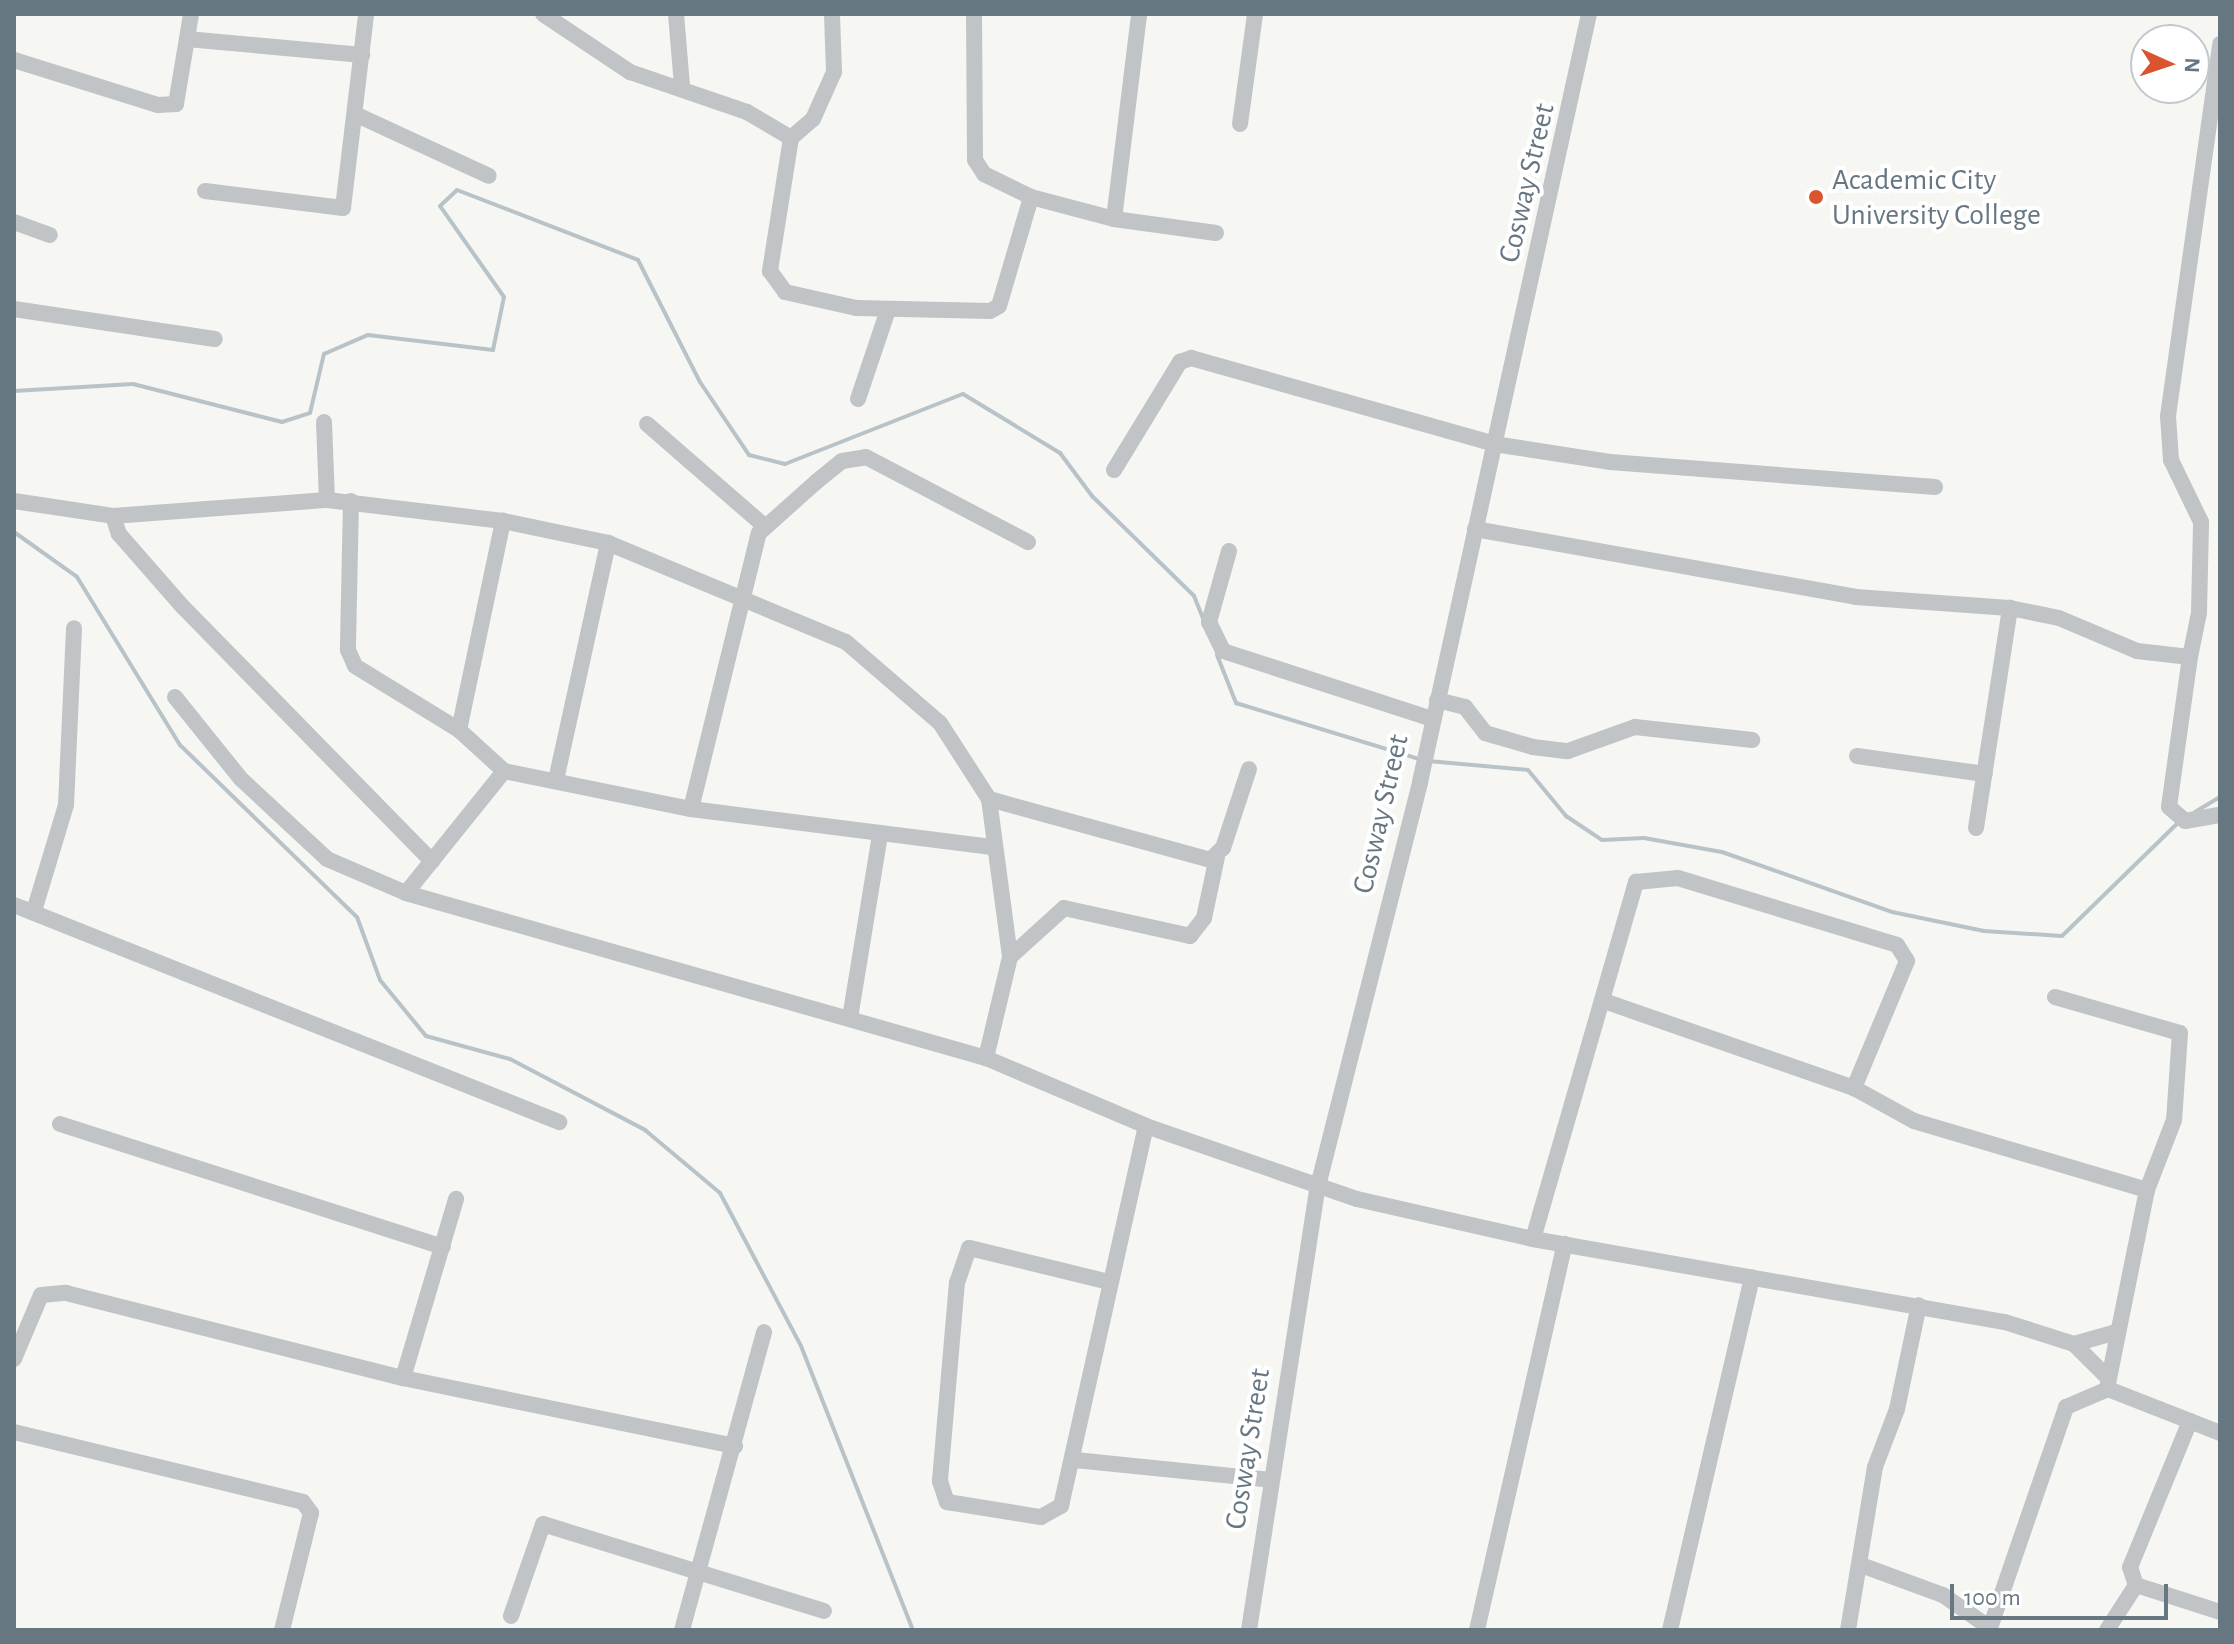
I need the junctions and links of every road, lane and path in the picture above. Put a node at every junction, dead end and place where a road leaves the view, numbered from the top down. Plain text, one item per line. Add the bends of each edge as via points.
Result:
1 (191, 14) edge
2 (366, 14) edge
3 (543, 14) edge
4 (676, 14) edge
5 (832, 14) edge
6 (974, 14) edge
7 (1139, 14) edge
8 (1255, 14) edge
9 (1589, 14) edge
10 (187, 39) junction
11 (2220, 44) edge
12 (362, 55) junction
13 (14, 60) edge
14 (682, 85) junction
15 (357, 115) junction
16 (1240, 124) dead end
17 (791, 138) junction
18 (489, 176) dead end
19 (205, 191) dead end
20 (1031, 197) junction
21 (1114, 219) junction
22 (14, 222) edge
23 (1216, 233) dead end
24 (50, 235) dead end
25 (14, 309) edge
26 (888, 310) junction
27 (215, 339) dead end
28 (858, 399) dead end
29 (324, 422) dead end
30 (647, 424) dead end
31 (1494, 444) junction
32 (1114, 470) dead end
33 (1935, 487) dead end
34 (327, 500) junction
35 (14, 501) edge
36 (351, 501) junction
37 (113, 516) junction
38 (503, 521) junction
39 (763, 525) junction
40 (1475, 529) junction
41 (1028, 542) dead end
42 (608, 543) junction
43 (1229, 551) dead end
44 (744, 595) junction
45 (2010, 608) junction
46 (74, 628) dead end
47 (2190, 657) junction
48 (175, 697) dead end
49 (1437, 700) junction
50 (1431, 723) junction
51 (459, 730) junction
52 (1752, 740) dead end
53 (1857, 756) dead end
54 (1249, 769) dead end
55 (504, 771) junction
56 (1985, 774) junction
57 (556, 780) junction
58 (989, 799) junction
59 (691, 809) junction
60 (2220, 815) edge
61 (1976, 828) dead end
62 (880, 834) junction
63 (990, 847) junction
64 (1217, 857) junction
65 (432, 861) junction
66 (406, 893) junction
67 (14, 905) edge
68 (34, 911) junction
69 (1010, 957) junction
70 (2055, 997) dead end
71 (1604, 1001) junction
72 (850, 1018) junction
73 (986, 1058) junction
74 (1854, 1088) junction
75 (559, 1122) dead end
76 (60, 1124) dead end
77 (1146, 1126) junction
78 (1318, 1186) junction
79 (2147, 1190) junction
80 (456, 1199) dead end
81 (1533, 1239) junction
82 (1565, 1244) junction
83 (443, 1247) junction
84 (1752, 1277) junction
85 (1109, 1282) junction
86 (1919, 1305) junction
87 (764, 1332) dead end
88 (2116, 1332) junction
89 (2074, 1344) junction
90 (14, 1359) edge
91 (403, 1378) junction
92 (2108, 1384) junction
93 (2190, 1421) junction
94 (14, 1432) edge
95 (2220, 1433) edge
96 (735, 1446) junction
97 (1075, 1460) junction
98 (1271, 1480) junction
99 (1861, 1565) junction
100 (698, 1570) junction
101 (2136, 1585) junction
102 (824, 1611) dead end
103 (2220, 1612) edge
104 (511, 1616) dead end
105 (1993, 1629) edge
106 (282, 1630) edge
107 (682, 1630) edge
108 (1249, 1630) edge
109 (1477, 1630) edge
110 (1670, 1630) edge
111 (1848, 1630) edge
112 (2107, 1630) edge

1 - 10 street
2 - 12 street
3 - 14 street via 630,72
4 - 14 street
5 - 17 street via 834,72 813,119
6 - 20 street via 975,160 992,180
7 - 21 street
8 - 16 street
9 - 31 street, Cosway Street
10 - 12 street
10 - 13 street via 176,104 168,105
11 - 47 street via 2168,416 2171,460 2201,522 2199,613
12 - 15 street
14 - 17 street
15 - 18 street
15 - 19 street via 343,208
17 - 26 street via 773,285 828,304
20 - 21 street
20 - 26 street via 999,306
21 - 23 street
22 - 24 street
25 - 27 street
26 - 28 street
29 - 34 street
30 - 39 street
31 - 32 street via 1191,358 1180,362
31 - 33 street via 1610,462
31 - 40 street, Cosway Street
34 - 36 street
34 - 37 street
35 - 37 street
36 - 38 street
36 - 51 street via 348,650 355,666
37 - 65 street via 119,534 183,607
38 - 42 street
38 - 51 street
39 - 41 street via 858,456
39 - 44 street
40 - 45 street via 1856,597
40 - 49 street, Cosway Street
42 - 44 street
42 - 57 street
43 - 50 street via 1209,622 1223,651
44 - 58 street via 876,661 940,723
44 - 59 street
45 - 47 street via 2059,618 2137,651
45 - 56 street
46 - 68 street via 66,805
47 - 60 street via 2169,807 2185,821
48 - 66 street via 241,779 327,859
49 - 50 street, Cosway Street
49 - 52 street via 1465,707 1485,733 1533,747 1568,751 1635,727
50 - 78 street, Cosway Street
51 - 55 street
53 - 56 street
54 - 64 street
55 - 57 street
55 - 65 street
56 - 61 street
57 - 59 street
58 - 63 street
58 - 64 street
59 - 62 street
62 - 63 street
62 - 72 street
63 - 69 street
64 - 69 street via 1204,918 1190,936 1064,908
65 - 66 street
66 - 72 street
67 - 68 street
68 - 75 street
69 - 73 street
70 - 79 street via 2180,1033 2174,1120
71 - 74 street
71 - 74 street via 1628,898 1651,876 1678,878 1897,945 1907,961
71 - 81 street
72 - 73 street
73 - 77 street
74 - 79 street via 1914,1121
76 - 83 street
77 - 78 street
77 - 85 street
78 - 81 street
78 - 98 street, Cosway Street
79 - 88 street
80 - 83 street
81 - 82 street
82 - 84 street
82 - 109 street
83 - 91 street
84 - 86 street
84 - 110 street
85 - 97 street
85 - 97 street via 980,1248 969,1248 959,1265 941,1495 956,1507 1053,1515
86 - 89 street
86 - 99 street via 1897,1409 1875,1467
87 - 96 street
88 - 89 street
88 - 92 street
89 - 92 street
90 - 91 street via 34,1305 55,1292
91 - 96 street
92 - 93 street
92 - 105 street via 2080,1395 2058,1421
93 - 95 street
93 - 101 street via 2132,1555
94 - 106 street via 303,1502 311,1513
96 - 100 street
97 - 98 street
98 - 108 street, Cosway Street
99 - 105 street via 1943,1595
99 - 111 street
100 - 102 street
100 - 104 street via 538,1525
100 - 107 street
101 - 103 street
101 - 112 street

